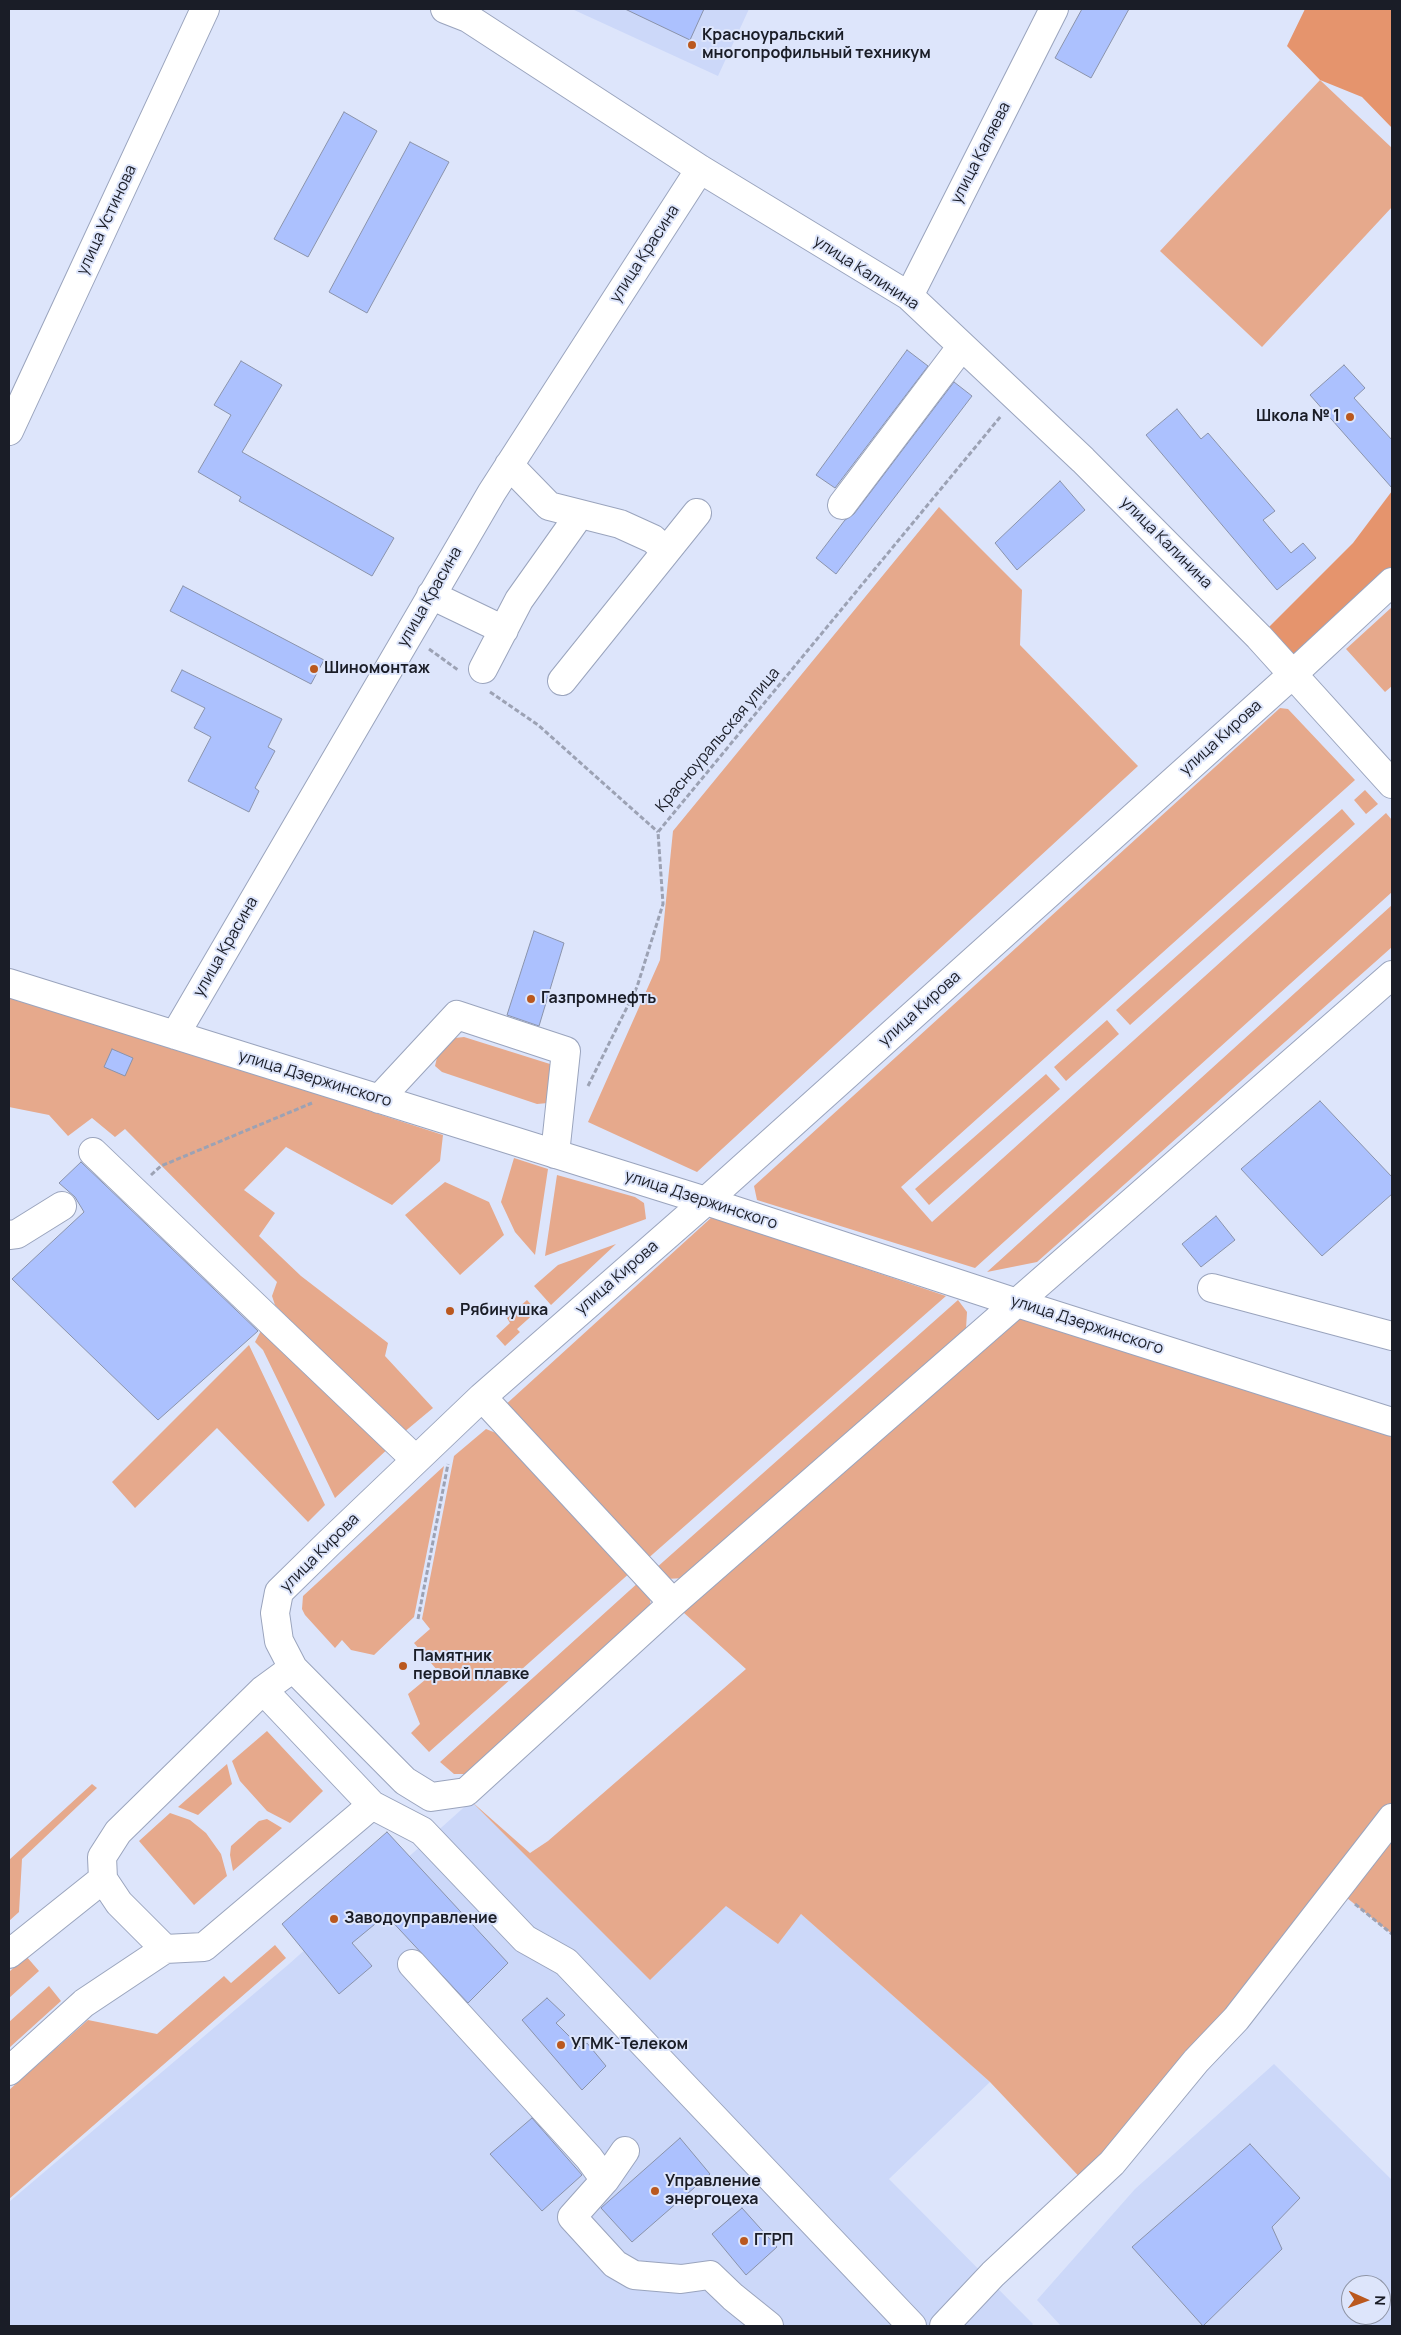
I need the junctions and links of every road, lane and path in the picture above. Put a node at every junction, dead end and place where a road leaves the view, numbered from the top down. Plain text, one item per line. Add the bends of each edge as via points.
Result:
1 (205, 9) edge
2 (444, 9) edge
3 (1054, 9) edge
4 (700, 169) junction
5 (908, 296) junction
6 (962, 346) junction
7 (1016, 397) junction
8 (9, 431) edge
9 (509, 465) junction
10 (842, 505) dead end
11 (697, 513) dead end
12 (580, 514) junction
13 (666, 551) junction
14 (1392, 582) edge
15 (431, 595) junction
16 (504, 630) junction
17 (408, 635) junction
18 (1293, 674) junction
19 (479, 678) junction
20 (562, 681) dead end
21 (1392, 784) edge
22 (658, 832) junction
23 (1392, 975) edge
24 (9, 983) edge
25 (175, 1035) junction
26 (585, 1092) dead end
27 (379, 1099) junction
28 (312, 1103) dead end
29 (93, 1152) dead end
30 (554, 1154) junction
31 (133, 1190) junction
32 (706, 1201) junction
33 (62, 1206) dead end
34 (9, 1235) edge
35 (1212, 1288) dead end
36 (1017, 1303) junction
37 (1392, 1336) edge
38 (482, 1397) junction
39 (1392, 1422) edge
40 (416, 1460) junction
41 (448, 1460) dead end
42 (673, 1603) junction
43 (418, 1619) dead end
44 (293, 1668) junction
45 (263, 1690) junction
46 (372, 1805) junction
47 (1392, 1818) edge
48 (103, 1878) junction
49 (1337, 1890) junction
50 (1392, 1934) edge
51 (165, 1950) junction
52 (9, 1954) edge
53 (412, 1964) dead end
54 (9, 2071) edge
55 (626, 2151) dead end
56 (606, 2180) junction
57 (769, 2326) edge
58 (912, 2326) edge
59 (944, 2326) edge

1 - 8 street, улица Устинова
2 - 4 street, улица Калинина via 468,18
3 - 5 street, улица Каляева
4 - 5 street, улица Калинина
4 - 9 street, улица Красина
5 - 6 street, улица Калинина
6 - 7 street, улица Калинина
6 - 10 street
7 - 18 street, улица Калинина via 1084,460
7 - 22 path, Красноуральская улица
9 - 12 street via 549,506
9 - 15 street, улица Красина
11 - 13 street
12 - 13 street via 620,524 653,539
12 - 16 street via 519,600
13 - 20 street
14 - 18 street, улица Кирова
15 - 16 street
15 - 17 street, улица Красина
16 - 19 street
17 - 19 path
17 - 25 street, улица Красина
18 - 21 street, улица Калинина
18 - 32 street, улица Кирова
19 - 22 path via 538,725
22 - 26 path, Красноуральская улица via 663,904 637,987
23 - 36 street, улица Кирова
24 - 25 street, улица Дзержинского
25 - 27 street, улица Дзержинского
27 - 30 street, улица Дзержинского
27 - 30 street via 457,1015 566,1051
28 - 31 path via 161,1166
29 - 31 street
30 - 32 street, улица Дзержинского
31 - 40 street
32 - 36 street, улица Дзержинского
32 - 38 street, улица Кирова
33 - 34 street via 17,1234
35 - 37 street
36 - 39 street, улица Дзержинского
36 - 42 street, улица Кирова
38 - 40 street, улица Кирова
38 - 42 street
40 - 44 street, улица Кирова via 279,1592 275,1613 279,1641
41 - 43 path
42 - 44 street, улица Кирова via 466,1792 431,1797 405,1781
44 - 45 street
45 - 46 street
45 - 48 street via 118,1832 102,1857
46 - 51 street via 204,1947
46 - 58 street via 422,1832 525,1939 566,1962
47 - 49 street
48 - 51 street via 119,1903
48 - 52 street
49 - 50 path
49 - 59 street via 1236,2019 1196,2061 1112,2164 993,2274
51 - 54 street via 84,2003
53 - 56 street
55 - 56 street
56 - 57 street via 572,2217 615,2264 642,2275 681,2279 710,2275

